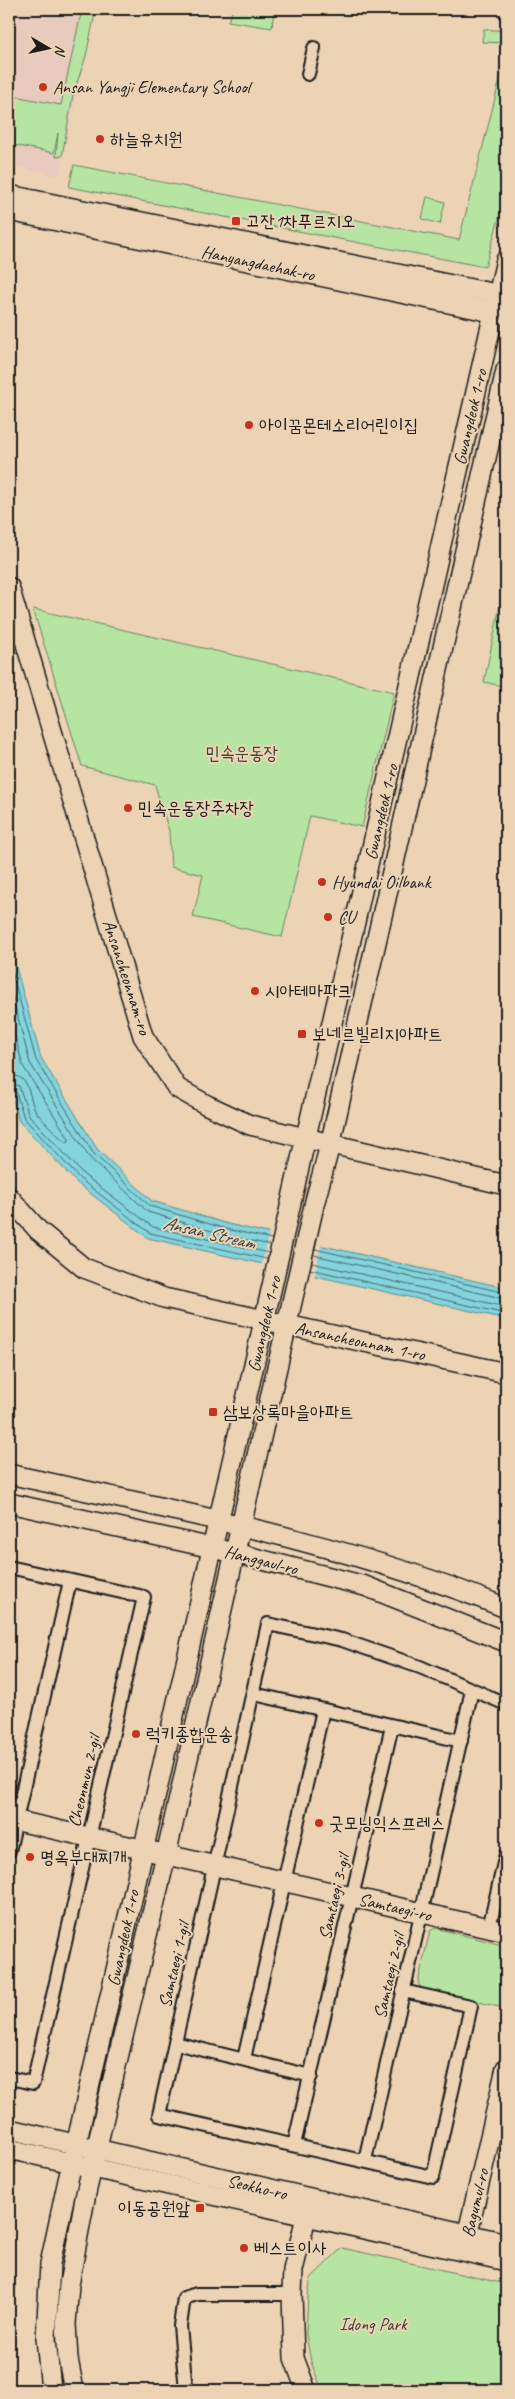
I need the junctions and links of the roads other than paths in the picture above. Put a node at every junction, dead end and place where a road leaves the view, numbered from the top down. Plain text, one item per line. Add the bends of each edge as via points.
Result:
1 (314, 48) dead end
2 (308, 74) dead end
3 (9, 195) edge
4 (9, 212) edge
5 (506, 260) edge
6 (501, 304) edge
7 (506, 370) edge
8 (9, 587) edge
9 (306, 1139) junction
10 (330, 1144) junction
11 (506, 1185) edge
12 (9, 1198) edge
13 (267, 1312) junction
14 (289, 1317) junction
15 (506, 1372) edge
16 (9, 1474) edge
17 (9, 1503) edge
18 (219, 1521) junction
19 (242, 1527) junction
20 (213, 1548) junction
21 (235, 1553) junction
22 (9, 1567) edge
23 (70, 1581) junction
24 (506, 1608) edge
25 (506, 1642) edge
26 (472, 1690) junction
27 (254, 1694) junction
28 (506, 1704) edge
29 (323, 1710) junction
30 (392, 1726) junction
31 (461, 1741) junction
32 (12, 1820) edge
33 (88, 1838) junction
34 (142, 1850) junction
35 (9, 1851) edge
36 (506, 1854) edge
37 (166, 1855) junction
38 (215, 1866) junction
39 (284, 1882) junction
40 (352, 1897) junction
41 (422, 1912) junction
42 (498, 1930) edge
43 (403, 1991) junction
44 (175, 2043) junction
45 (244, 2059) junction
46 (506, 2068) edge
47 (312, 2076) junction
48 (9, 2078) edge
49 (503, 2094) edge
50 (9, 2129) edge
51 (76, 2144) junction
52 (294, 2145) junction
53 (9, 2150) edge
54 (97, 2150) junction
55 (365, 2160) junction
56 (71, 2164) junction
57 (92, 2169) junction
58 (311, 2199) junction
59 (306, 2217) junction
60 (466, 2242) junction
61 (506, 2243) edge
62 (506, 2261) edge
63 (292, 2294) junction
64 (47, 2389) edge
65 (74, 2390) edge
66 (186, 2390) edge
67 (306, 2390) edge

1 - 2 street
3 - 6 street, Hanyangdaehak-ro
4 - 6 street, Hanyangdaehak-ro
5 - 6 street, Gwangdeok 1-ro
6 - 9 street, Gwangdeok 1-ro
7 - 10 street, Gwangdeok 1-ro
8 - 9 street, Ansancheonnam-ro via 143,1036 177,1088 250,1125
9 - 10 street, Ansancheonnam-ro
9 - 13 street, Gwangdeok 1-ro
10 - 11 street, Ansancheonnam-ro
10 - 14 street, Gwangdeok 1-ro
12 - 13 street, Ansancheonnam 1-ro via 38,1230 84,1268 164,1298
13 - 14 street, Ansancheonnam 1-ro
13 - 18 street, Gwangdeok 1-ro
14 - 15 street, Ansancheonnam 1-ro
14 - 19 street, Gwangdeok 1-ro
16 - 18 street, Hanggaul-ro
17 - 20 street, Hanggaul-ro
18 - 19 street, Hanggaul-ro
18 - 20 street, Gwangdeok 1-ro
19 - 21 street, Gwangdeok 1-ro
19 - 24 street, Hanggaul-ro via 369,1559
20 - 21 street, Hanggaul-ro
20 - 34 street, Gwangdeok 1-ro
21 - 25 street, Hanggaul-ro via 365,1586
21 - 37 street, Gwangdeok 1-ro
22 - 23 street, Cheonmun 2-gil
23 - 32 street
23 - 33 street, Cheonmun 2-gil via 144,1598
26 - 27 street, Samtaegi 1-gil via 420,1667 342,1640 268,1624
26 - 28 street, Samtaegi 1-gil
26 - 31 street, Samtaegi 2-gil
27 - 29 street
27 - 38 street, Samtaegi 1-gil
29 - 30 street
29 - 39 street
30 - 31 street
30 - 40 street, Samtaegi 3-gil
31 - 41 street, Samtaegi 2-gil
32 - 33 street, Samtaegi-ro
32 - 35 street
33 - 34 street, Samtaegi-ro
33 - 48 street, Cheonmun 2-gil via 33,2083
34 - 37 street, Samtaegi-ro
34 - 51 street, Gwangdeok 1-ro
36 - 42 street
37 - 38 street, Samtaegi-ro
37 - 54 street, Gwangdeok 1-ro
38 - 39 street, Samtaegi-ro
38 - 44 street, Samtaegi 1-gil
39 - 40 street, Samtaegi-ro
39 - 45 street
40 - 41 street, Samtaegi-ro
40 - 47 street, Samtaegi 3-gil
41 - 42 street, Samtaegi-ro
41 - 43 street, Samtaegi 2-gil
43 - 55 street, Samtaegi 2-gil
43 - 55 street, Samtaegi 1-gil via 471,2006 433,2177
44 - 45 street
44 - 52 street, Samtaegi 1-gil via 159,2115
45 - 47 street
46 - 49 street, Bagumul-ro
47 - 52 street, Samtaegi 3-gil
49 - 60 street, Bagumul-ro
50 - 51 street, Seokho-ro
51 - 54 street, Seokho-ro
51 - 56 street, Gwangdeok 1-ro
52 - 55 street, Samtaegi 1-gil
53 - 56 street, Seokho-ro
54 - 57 street, Gwangdeok 1-ro
54 - 58 street, Seokho-ro
56 - 57 street, Seokho-ro
56 - 64 street, Gwangdeok 1-ro via 50,2264
57 - 59 street, Seokho-ro
57 - 65 street, Gwangdeok 1-ro via 69,2284 66,2324
58 - 59 street
58 - 60 street, Seokho-ro
59 - 60 street, Seokho-ro
59 - 63 street via 293,2270
60 - 61 street, Seokho-ro
60 - 62 street, Seokho-ro
63 - 66 street via 197,2294 184,2298 180,2326
63 - 67 street via 294,2358

